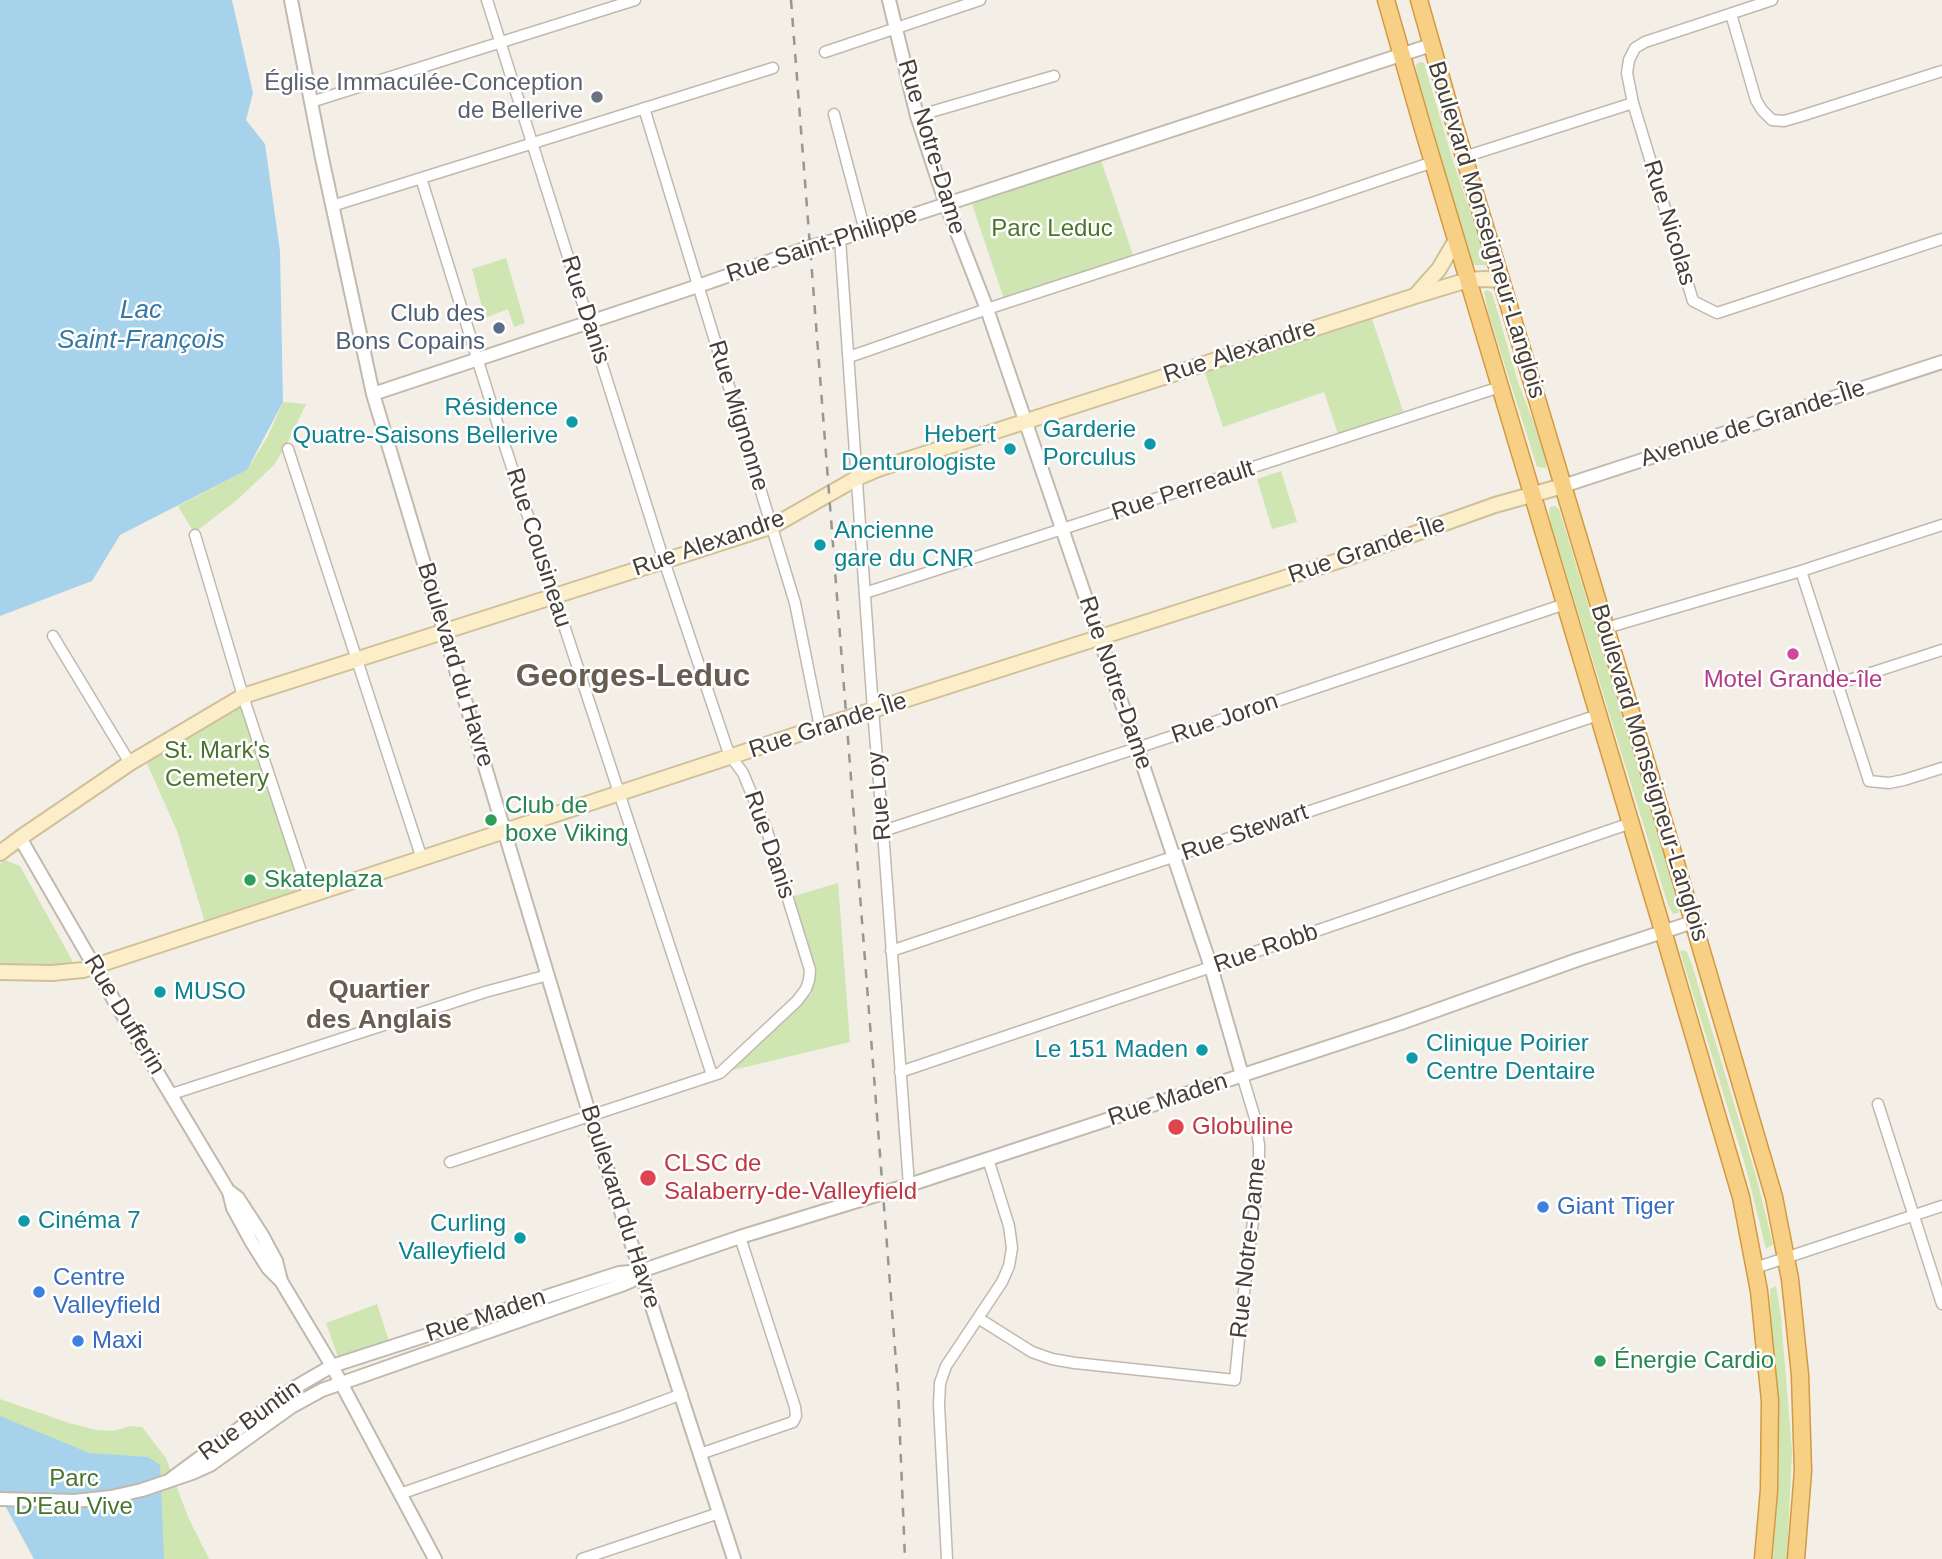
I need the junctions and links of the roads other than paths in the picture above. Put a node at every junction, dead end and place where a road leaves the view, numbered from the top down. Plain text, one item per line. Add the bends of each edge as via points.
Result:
1 (291, 0) edge
2 (487, 0) edge
3 (635, 0) edge
4 (890, 0) edge
5 (980, 0) edge
6 (1386, 0) edge
7 (1419, 0) edge
8 (1772, 0) edge
9 (1731, 13) junction
10 (896, 29) junction
11 (500, 42) junction
12 (1431, 45) junction
13 (825, 52) dead end
14 (1401, 54) junction
15 (773, 68) dead end
16 (1942, 71) edge
17 (1054, 76) dead end
18 (311, 102) junction
19 (1633, 103) junction
20 (644, 108) junction
21 (834, 114) dead end
22 (917, 116) junction
23 (532, 143) junction
24 (1464, 157) junction
25 (1433, 162) junction
26 (421, 178) junction
27 (946, 204) junction
28 (332, 206) junction
29 (865, 231) junction
30 (840, 239) junction
31 (1942, 239) edge
32 (1456, 240) junction
33 (1468, 280) junction
34 (1501, 281) junction
35 (698, 286) junction
36 (1415, 296) junction
37 (987, 309) junction
38 (589, 323) junction
39 (849, 357) junction
40 (477, 359) junction
41 (1942, 362) edge
42 (1500, 387) junction
43 (373, 394) junction
44 (1026, 422) junction
45 (288, 449) dead end
46 (857, 478) junction
47 (1563, 486) junction
48 (1532, 494) junction
49 (1942, 525) edge
50 (773, 526) junction
51 (1063, 531) junction
52 (195, 535) dead end
53 (664, 561) junction
54 (1801, 571) junction
55 (865, 593) junction
56 (554, 596) junction
57 (1565, 604) junction
58 (1606, 628) junction
59 (444, 631) junction
60 (53, 636) dead end
61 (1100, 637) junction
62 (1942, 650) edge
63 (356, 660) junction
64 (1838, 684) junction
65 (243, 695) junction
66 (873, 710) junction
67 (1598, 715) junction
68 (820, 727) junction
69 (1137, 748) junction
70 (732, 758) junction
71 (130, 763) junction
72 (1942, 768) edge
73 (620, 794) junction
74 (1631, 823) junction
75 (883, 831) junction
76 (505, 832) junction
77 (20, 838) junction
78 (0, 853) edge
79 (1174, 857) junction
80 (422, 859) junction
81 (309, 895) junction
82 (1693, 922) junction
83 (1663, 931) junction
84 (891, 951) junction
85 (93, 966) junction
86 (1211, 967) junction
87 (0, 972) edge
88 (548, 975) junction
89 (900, 1072) junction
90 (712, 1075) junction
91 (1242, 1075) junction
92 (172, 1094) junction
93 (1878, 1104) dead end
94 (590, 1116) junction
95 (988, 1159) junction
96 (450, 1162) dead end
97 (909, 1185) junction
98 (1942, 1206) edge
99 (1913, 1215) junction
100 (740, 1237) junction
101 (1787, 1258) junction
102 (1755, 1268) junction
103 (641, 1271) junction
104 (1942, 1304) edge
105 (978, 1318) junction
106 (331, 1366) junction
107 (340, 1384) junction
108 (682, 1394) junction
109 (700, 1454) junction
110 (167, 1481) junction
111 (400, 1494) junction
112 (0, 1499) edge
113 (719, 1513) junction
114 (435, 1559) edge
115 (582, 1559) edge
116 (734, 1559) edge
117 (947, 1559) edge
118 (1763, 1559) edge
119 (1796, 1559) edge

1 - 18 street, Boulevard du Havre
2 - 11 street, Rue Danis
3 - 11 street
4 - 10 street, Rue Notre-Dame
5 - 10 street
6 - 14 highway, Boulevard Monseigneur-Langlois
7 - 12 highway, Boulevard Monseigneur-Langlois
8 - 9 street
9 - 16 street via 1756,100 1772,120 1798,117
9 - 19 street, Rue Nicolas via 1635,48 1627,73
10 - 13 street
10 - 22 street, Rue Notre-Dame
11 - 18 street
11 - 23 street, Rue Danis
12 - 14 street, Rue Saint-Philippe
12 - 24 highway, Boulevard Monseigneur-Langlois
14 - 25 highway, Boulevard Monseigneur-Langlois
14 - 27 street, Rue Saint-Philippe
15 - 20 street
17 - 22 street
18 - 28 street, Boulevard du Havre
19 - 24 street
19 - 31 street, Rue Nicolas via 1693,300 1717,313
20 - 23 street
20 - 35 street, Rue Mignonne
21 - 29 street
22 - 27 street, Rue Notre-Dame
23 - 26 street
23 - 38 street, Rue Danis
24 - 34 highway, Boulevard Monseigneur-Langlois
25 - 32 highway, Boulevard Monseigneur-Langlois
25 - 37 street
26 - 28 street
26 - 40 street, Rue Cousineau
27 - 29 street, Rue Saint-Philippe
27 - 37 street, Rue Notre-Dame
28 - 43 street, Boulevard du Havre
29 - 30 street, Rue Saint-Philippe
30 - 35 street, Rue Saint-Philippe
30 - 39 street, Rue Loy
32 - 33 highway, Boulevard Monseigneur-Langlois
32 - 36 main road
33 - 34 main road, Rue Alexandre
33 - 36 main road, Rue Alexandre
33 - 42 highway, Boulevard Monseigneur-Langlois
34 - 47 highway, Boulevard Monseigneur-Langlois
35 - 38 street, Rue Saint-Philippe
35 - 50 street, Rue Mignonne
36 - 44 main road, Rue Alexandre
37 - 39 street
37 - 44 street, Rue Notre-Dame
38 - 40 street, Rue Saint-Philippe
38 - 53 street, Rue Danis
39 - 46 street, Rue Loy
40 - 43 street, Rue Saint-Philippe
40 - 56 street, Rue Cousineau
41 - 47 street, Avenue de Grande-Île
42 - 48 highway, Boulevard Monseigneur-Langlois
42 - 51 street, Rue Perreault
43 - 59 street, Boulevard du Havre
44 - 46 main road, Rue Alexandre
44 - 51 street, Rue Notre-Dame
45 - 63 street
46 - 50 main road, Rue Alexandre
46 - 55 street, Rue Loy
47 - 48 main road, Rue Grande-Île
47 - 58 highway, Boulevard Monseigneur-Langlois
48 - 57 highway, Boulevard Monseigneur-Langlois
48 - 61 main road, Rue Grande-Île
49 - 54 street
50 - 53 main road, Rue Alexandre
50 - 68 street, Rue Mignonne via 795,603
51 - 55 street, Rue Perreault
51 - 61 street, Rue Notre-Dame
52 - 65 street
53 - 56 main road, Rue Alexandre
53 - 70 street, Rue Danis
54 - 58 street
54 - 64 street
55 - 66 street, Rue Loy
56 - 59 main road, Rue Alexandre
56 - 73 street, Rue Cousineau
57 - 67 highway, Boulevard Monseigneur-Langlois
57 - 69 street, Rue Joron
58 - 82 highway, Boulevard Monseigneur-Langlois
59 - 63 main road, Rue Alexandre
59 - 76 street, Boulevard du Havre
60 - 71 street
61 - 66 main road, Rue Grande-Île
61 - 69 street, Rue Notre-Dame
62 - 64 street
63 - 65 main road, Rue Alexandre
63 - 80 street
64 - 72 street via 1869,781 1889,783
65 - 71 main road, Rue Alexandre
65 - 81 street
66 - 68 main road, Rue Grande-Île
66 - 75 street, Rue Loy
67 - 74 highway, Boulevard Monseigneur-Langlois
67 - 79 street, Rue Stewart
68 - 70 main road, Rue Grande-Île
69 - 75 street, Rue Joron
69 - 79 street, Rue Notre-Dame
70 - 73 main road, Rue Grande-Île
70 - 90 street, Rue Danis via 744,773 767,831 810,970 806,989 797,1001 720,1073
71 - 77 main road, Rue Alexandre
73 - 76 main road, Rue Grande-Île
73 - 90 street, Rue Cousineau
74 - 83 highway, Boulevard Monseigneur-Langlois
74 - 86 street, Rue Robb
75 - 84 street, Rue Loy
76 - 80 main road, Rue Grande-Île
76 - 88 street, Boulevard du Havre
77 - 78 main road, Rue Alexandre
77 - 85 street, Rue Dufferin
79 - 84 street, Rue Stewart
79 - 86 street, Rue Notre-Dame
80 - 81 main road, Rue Grande-Île
81 - 85 main road, Rue Grande-Île
82 - 83 street, Rue Maden
82 - 101 highway, Boulevard Monseigneur-Langlois via 1761,1150
83 - 91 street, Rue Maden
83 - 102 highway, Boulevard Monseigneur-Langlois via 1737,1181
84 - 89 street, Rue Loy
85 - 87 main road, Rue Grande-Île via 52,973
85 - 92 street, Rue Dufferin
86 - 89 street, Rue Robb
86 - 91 street, Rue Notre-Dame
88 - 92 street
88 - 94 street, Boulevard du Havre
89 - 97 street, Rue Loy
90 - 94 street, Rue Danis
91 - 95 street, Rue Maden
91 - 105 street, Rue Notre-Dame via 1259,1145 1235,1380 1052,1359 1032,1352
92 - 106 street, Rue Dufferin via 229,1192 251,1241 281,1281
93 - 99 street
94 - 96 street, Rue Danis
94 - 103 street, Boulevard du Havre
95 - 97 street, Rue Maden
95 - 105 street via 1010,1226 1012,1248 1009,1266
97 - 100 street, Rue Maden
98 - 99 street
99 - 101 street
99 - 104 street
100 - 103 street, Rue Maden
100 - 109 street via 796,1416 793,1422
101 - 102 street
101 - 119 highway, Boulevard Monseigneur-Langlois via 1799,1353 1802,1439
102 - 118 highway, Boulevard Monseigneur-Langlois via 1770,1401 1770,1481
103 - 106 street, Rue Maden via 619,1273
103 - 107 street, Rue Maden via 624,1284
103 - 108 street, Boulevard du Havre
105 - 117 street via 940,1383
106 - 107 street, Rue Dufferin
106 - 110 street, Rue Buntin
107 - 110 street, Rue Buntin via 299,1403 210,1465
107 - 111 street, Rue Dufferin
108 - 109 street, Boulevard du Havre
108 - 111 street
109 - 113 street, Boulevard du Havre
110 - 112 street, Rue Buntin via 111,1497 75,1501
111 - 114 street, Rue Dufferin
113 - 115 street
113 - 116 street, Boulevard du Havre

